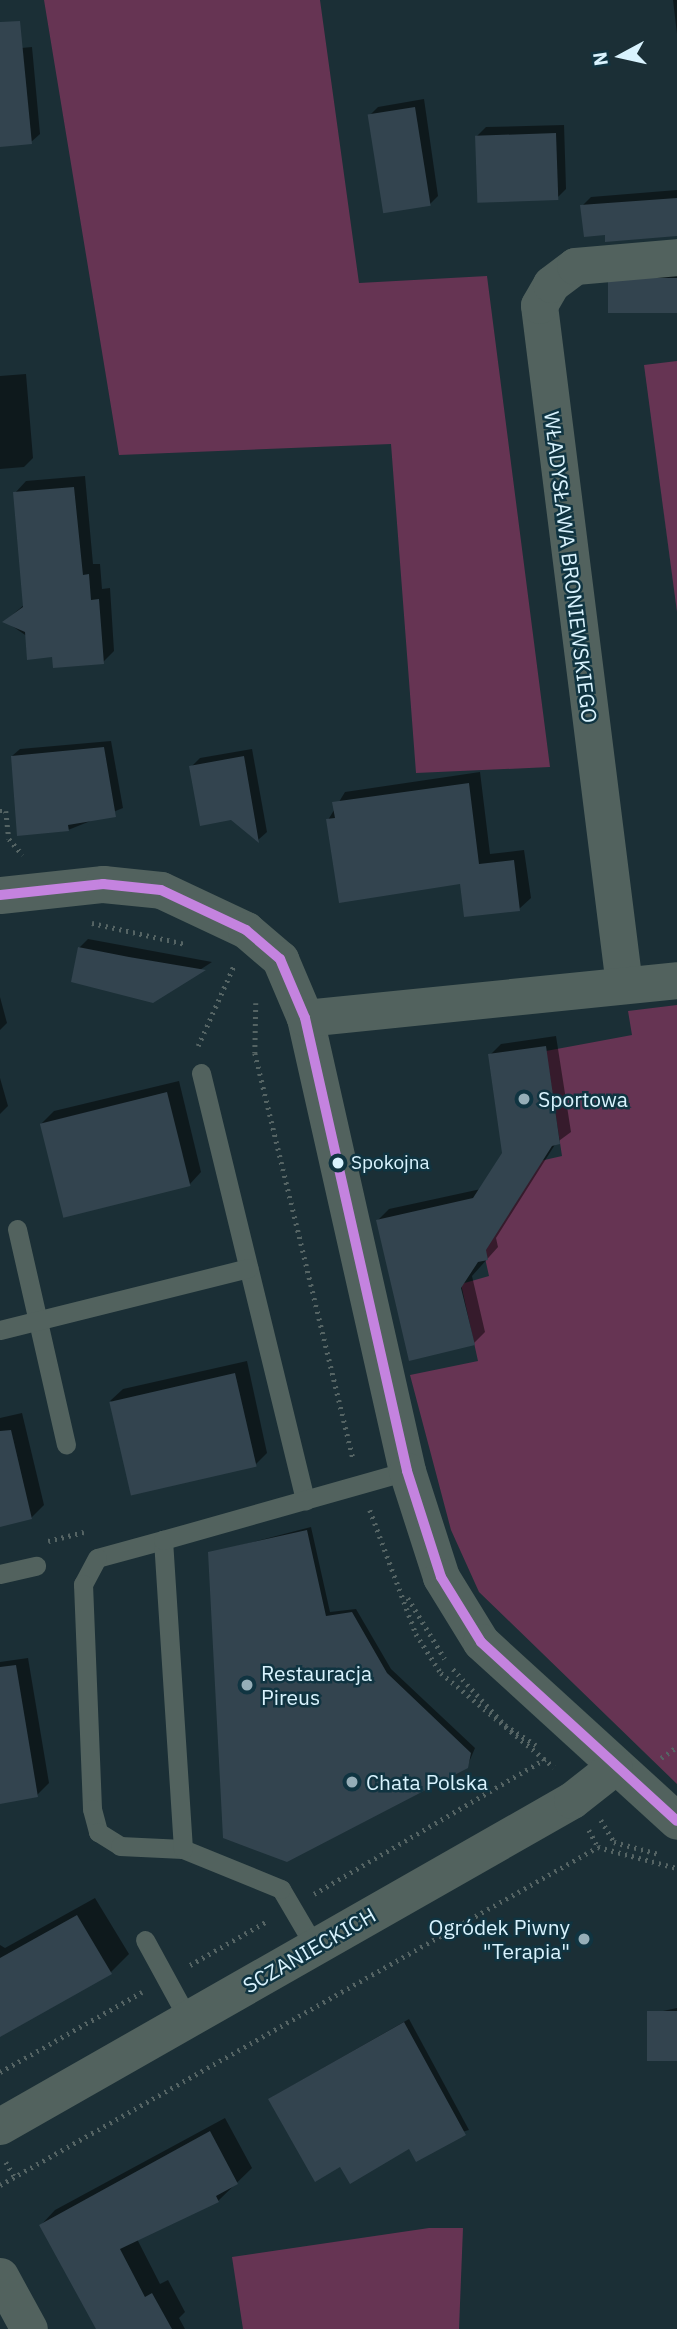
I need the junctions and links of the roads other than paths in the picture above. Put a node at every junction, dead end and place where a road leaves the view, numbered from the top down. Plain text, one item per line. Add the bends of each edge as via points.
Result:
1 (677, 257) edge
2 (0, 895) edge
3 (677, 979) edge
4 (624, 985) junction
5 (305, 1018) junction
6 (201, 1073) road end
7 (17, 1229) dead end
8 (248, 1268) junction
9 (38, 1320) junction
10 (0, 1330) edge
11 (66, 1445) dead end
12 (407, 1471) junction
13 (305, 1501) junction
14 (163, 1540) junction
15 (37, 1566) dead end
16 (0, 1574) edge
17 (614, 1767) junction
18 (677, 1821) edge
19 (184, 1849) junction
20 (145, 1940) dead end
21 (315, 1947) junction
22 (188, 2019) junction
23 (0, 2126) edge
24 (0, 2276) edge
25 (29, 2329) edge

1 - 4 street, WŁADYSŁAWA BRONIEWSKIEGO via 575,265 551,284 540,305
2 - 5 street via 71,886 161,890 219,915 280,959
3 - 4 street
4 - 5 street
5 - 12 street
6 - 8 lane
7 - 9 lane
8 - 9 lane
8 - 13 lane
9 - 10 lane
9 - 11 lane
12 - 13 lane
12 - 17 street via 441,1577 481,1642
13 - 14 lane
14 - 19 lane
14 - 19 lane via 97,1558 83,1584 92,1809 98,1832 120,1846
15 - 16 lane
17 - 18 street
17 - 21 street, SCZANIECKICH via 572,1800
19 - 21 lane via 281,1889
20 - 22 lane
21 - 22 street, SCZANIECKICH
22 - 23 street, SCZANIECKICH
24 - 25 street

